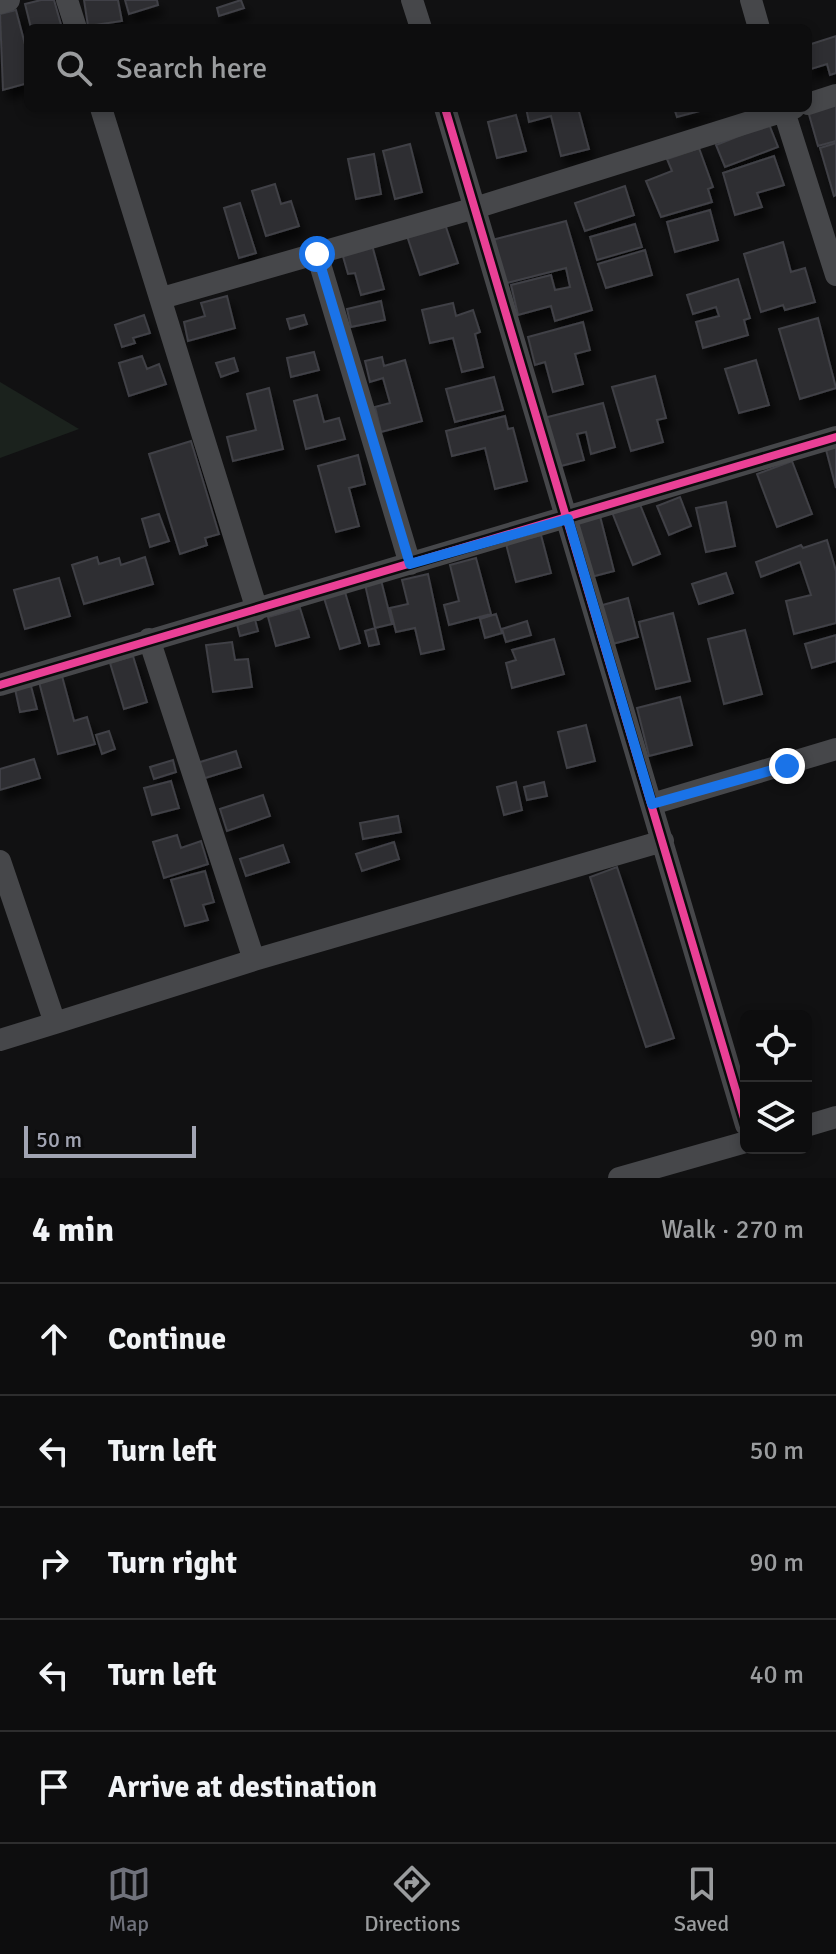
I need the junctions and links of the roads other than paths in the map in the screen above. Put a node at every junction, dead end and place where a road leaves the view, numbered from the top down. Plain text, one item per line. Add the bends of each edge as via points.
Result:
1 (9, 0) edge
2 (67, 0) edge
3 (412, 0) edge
4 (751, 0) edge
5 (0, 3) edge
6 (75, 24) edge
7 (420, 24) edge
8 (758, 24) edge
9 (836, 95) edge
10 (812, 103) edge
11 (102, 112) edge
12 (446, 112) edge
13 (778, 112) edge
14 (788, 112) edge
15 (475, 208) junction
16 (317, 254) junction
17 (836, 275) edge
18 (162, 298) junction
19 (836, 437) edge
20 (568, 519) junction
21 (410, 564) junction
22 (257, 610) junction
23 (149, 639) junction
24 (0, 685) edge
25 (836, 749) edge
26 (652, 804) junction
27 (663, 841) junction
28 (0, 861) edge
29 (254, 960) junction
30 (55, 1023) junction
31 (0, 1040) edge
32 (740, 1104) edge
33 (836, 1117) edge
34 (812, 1124) edge
35 (740, 1144) edge
36 (619, 1178) edge

1 - 5 street
2 - 6 street
3 - 7 street
4 - 8 street
9 - 10 street
11 - 18 street
12 - 15 street
13 - 15 street
14 - 17 street
15 - 16 street
15 - 20 street
16 - 18 street
16 - 21 street
18 - 22 street
19 - 20 street
20 - 21 street
20 - 26 street
21 - 22 street
22 - 23 street
23 - 24 street
23 - 29 street
25 - 26 street
26 - 27 street
27 - 29 street
27 - 32 street
28 - 30 street
29 - 30 street
30 - 31 street
33 - 34 street
35 - 36 street

